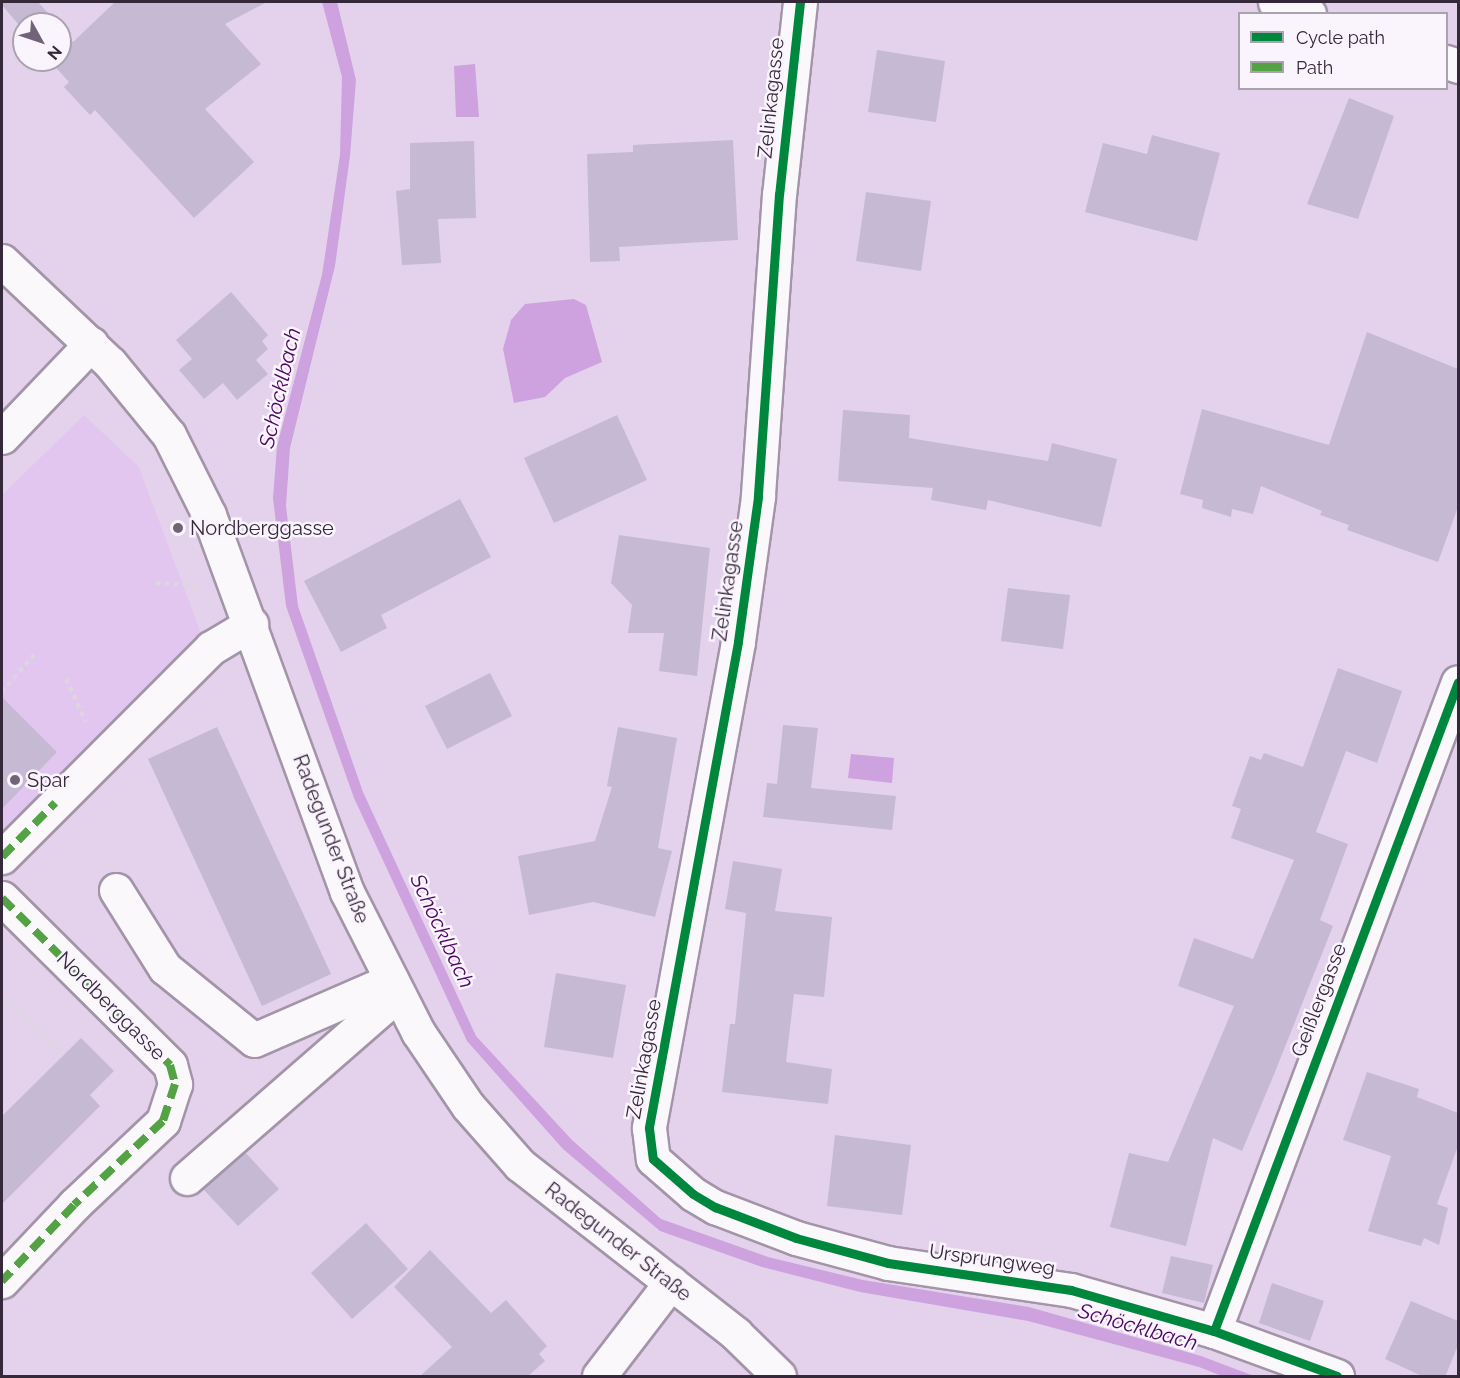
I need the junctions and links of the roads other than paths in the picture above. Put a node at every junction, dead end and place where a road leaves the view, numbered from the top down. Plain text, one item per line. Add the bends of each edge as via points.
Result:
1 (800, 2) edge
2 (1275, 2) edge
3 (1303, 12) edge
4 (2, 261) edge
5 (90, 344) junction
6 (2, 437) edge
7 (251, 624) junction
8 (1458, 682) edge
9 (2, 857) edge
10 (116, 890) dead end
11 (2, 898) edge
12 (395, 987) junction
13 (653, 1160) joint
14 (187, 1178) dead end
15 (2, 1281) edge
16 (671, 1282) junction
17 (1214, 1331) junction
18 (599, 1377) edge
19 (779, 1377) edge
20 (1337, 1377) edge

1 - 13 street, Zelinkagasse via 779,194 758,497 738,642 649,1128
2 - 3 street
4 - 5 street, Radegunder Straße
5 - 6 street
5 - 7 street, Radegunder Straße via 169,435 209,515
7 - 9 street via 211,648
7 - 12 street, Radegunder Straße via 347,892
8 - 17 street, Geißlergasse
10 - 12 street via 165,968 254,1040
11 - 15 street, Nordberggasse via 170,1065 175,1084 163,1121 74,1205
12 - 14 street
12 - 16 street, Radegunder Straße via 418,1032 468,1106 520,1165
13 - 17 street, Ursprungweg via 715,1207 796,1238 888,1263 1071,1290
16 - 18 street
16 - 19 street, Radegunder Straße via 758,1353
17 - 20 street, Ursprungweg

